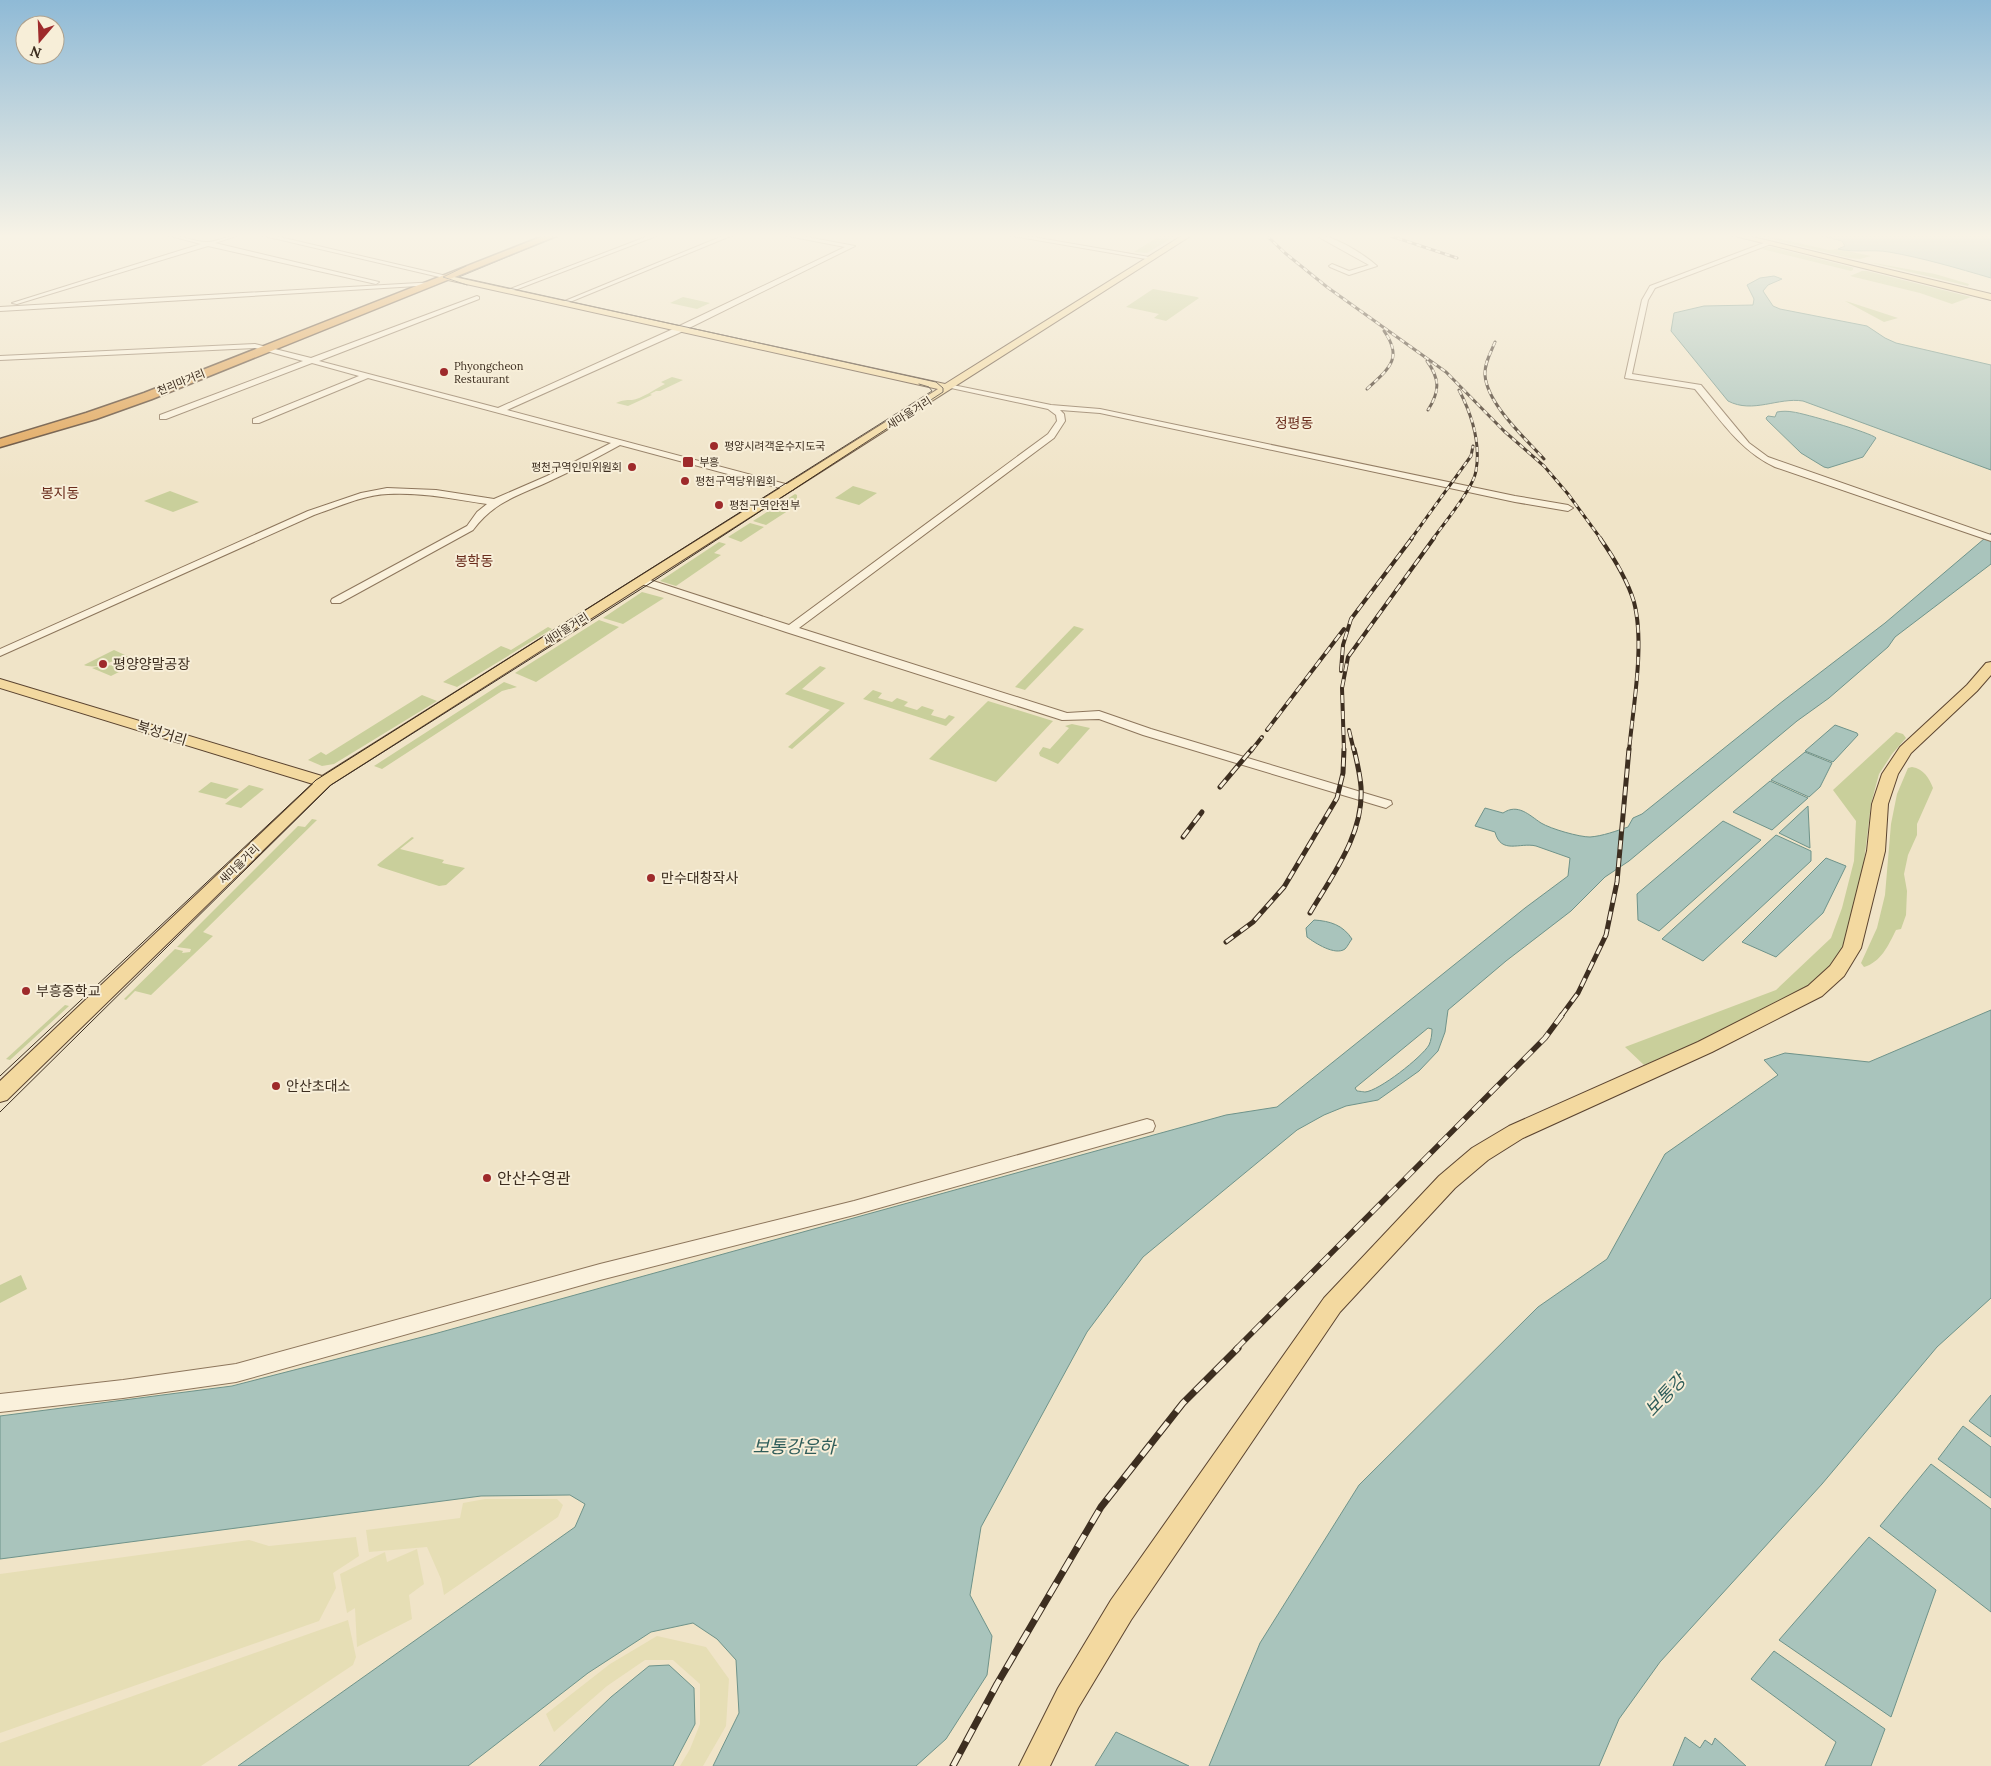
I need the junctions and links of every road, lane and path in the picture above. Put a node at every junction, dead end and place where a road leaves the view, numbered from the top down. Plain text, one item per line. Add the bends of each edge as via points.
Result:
1 (345, 317) edge
2 (426, 317) edge
3 (628, 317) edge
4 (704, 317) edge
5 (1059, 317) edge
6 (1641, 317) edge
7 (680, 329) junction
8 (265, 348) junction
9 (0, 359) edge
10 (313, 360) junction
11 (369, 375) junction
12 (950, 387) junction
13 (1051, 407) junction
14 (501, 410) junction
15 (163, 417) dead end
16 (256, 421) dead end
17 (620, 442) junction
18 (0, 443) edge
19 (790, 488) junction
20 (495, 502) junction
21 (1568, 508) dead end
22 (1991, 538) edge
23 (642, 581) junction
24 (336, 601) dead end
25 (790, 630) junction
26 (0, 653) edge
27 (1991, 666) edge
28 (0, 683) edge
29 (324, 782) junction
30 (1386, 804) dead end
31 (0, 1094) edge
32 (1147, 1126) dead end
33 (0, 1403) edge
34 (1034, 1766) edge

1 - 8 highway, 천리마거리
2 - 10 street
3 - 7 main road
4 - 7 street
5 - 12 main road, 새마을거리
6 - 22 street via 1628,376 1698,387 1746,445 1765,459
7 - 12 main road
7 - 14 street
8 - 9 street via 240,345
8 - 10 street
8 - 18 highway, 천리마거리 via 122,405
10 - 11 street
10 - 15 street
11 - 14 street
11 - 16 street
12 - 13 street
12 - 19 main road, 새마을거리
13 - 21 street via 1100,411 1515,500
13 - 25 street via 1060,414 1061,420 1050,436
14 - 17 street
17 - 19 street
17 - 20 street
19 - 23 main road, 새마을거리
20 - 24 street via 470,528
20 - 26 street via 400,491 364,495 296,518
23 - 25 street
23 - 29 main road, 새마을거리
25 - 30 street via 986,693 1066,716 1099,715
27 - 34 main road via 1905,750 1890,774 1880,804 1876,851 1866,897 1852,948 1836,971 1815,991 1706,1047 1516,1132 1480,1154 1447,1182 1332,1306 1245,1428 1122,1610 1068,1698
28 - 29 main road, 북성거리
29 - 31 main road, 새마을거리
32 - 33 street via 236,1373

